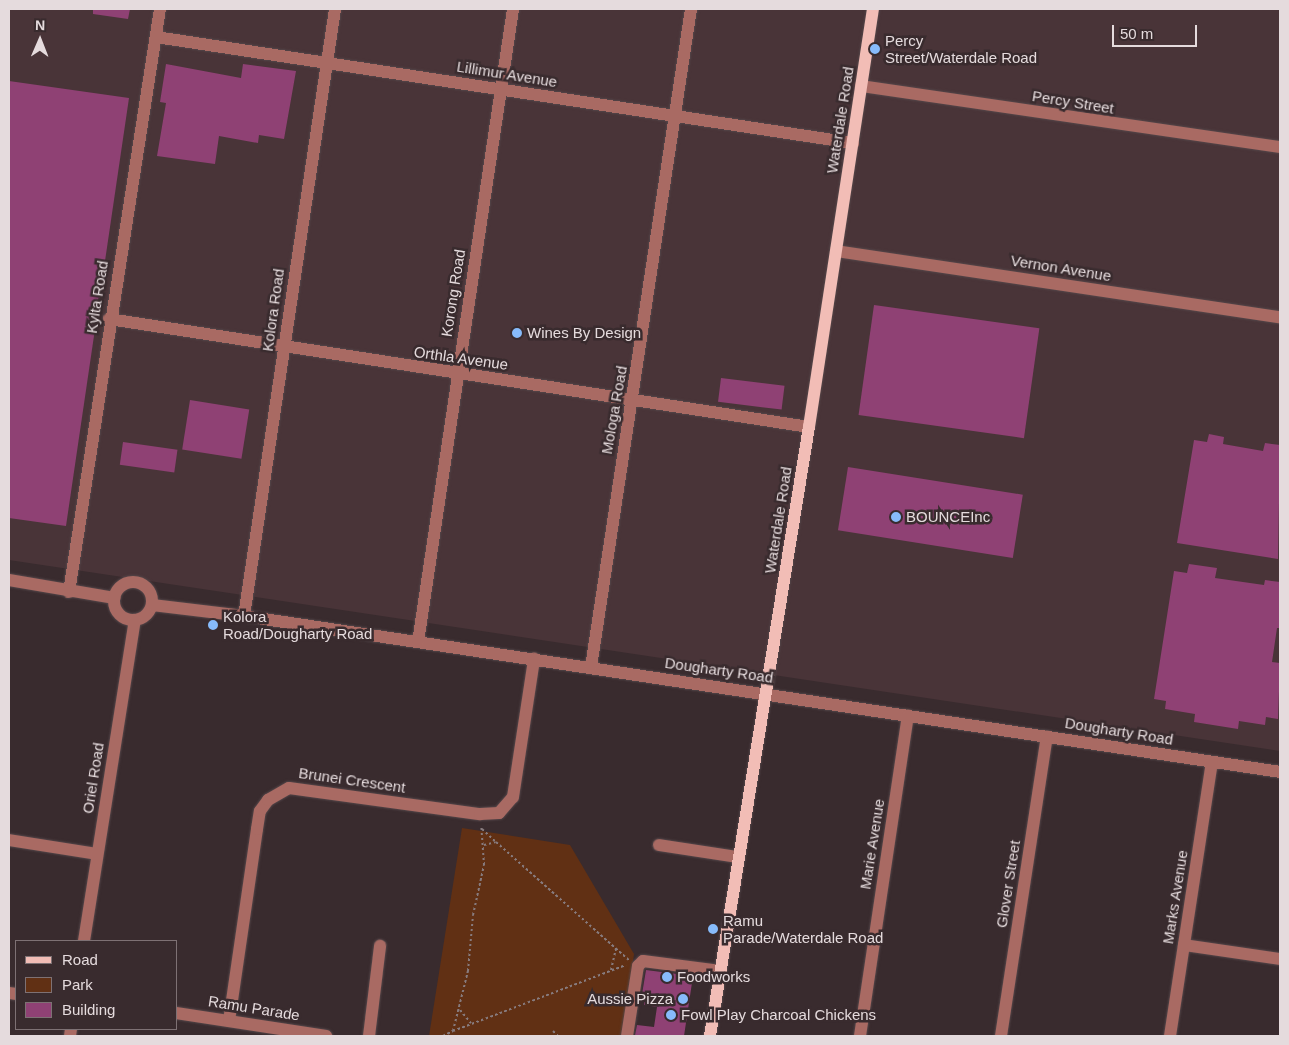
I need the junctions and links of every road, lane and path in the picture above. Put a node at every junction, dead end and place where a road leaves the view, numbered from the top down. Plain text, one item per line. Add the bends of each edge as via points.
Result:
1 (160, 9) edge
2 (334, 9) edge
3 (513, 9) edge
4 (691, 9) edge
5 (873, 9) edge
6 (156, 37) junction
7 (326, 64) junction
8 (861, 86) junction
9 (500, 89) junction
10 (675, 117) junction
11 (852, 143) junction
12 (1280, 147) edge
13 (836, 250) junction
14 (1280, 317) edge
15 (109, 319) junction
16 (284, 347) junction
17 (457, 374) junction
18 (631, 400) junction
19 (809, 427) junction
20 (9, 580) edge
21 (69, 592) junction
22 (114, 598) junction
23 (152, 604) junction
24 (244, 616) junction
25 (135, 620) junction
26 (418, 642) junction
27 (534, 659) junction
28 (591, 668) junction
29 (765, 694) junction
30 (908, 716) junction
31 (1047, 737) junction
32 (1212, 762) junction
33 (1280, 772) edge
34 (480, 814) junction
35 (482, 829) junction
36 (9, 840) edge
37 (496, 842) junction
38 (483, 845) junction
39 (659, 845) dead end
40 (96, 854) junction
41 (737, 857) junction
42 (84, 940) edge
43 (1184, 945) junction
44 (380, 946) dead end
45 (616, 948) junction
46 (1280, 959) edge
47 (611, 970) junction
48 (720, 971) junction
49 (460, 1010) junction
50 (178, 1013) edge
51 (229, 1020) junction
52 (472, 1024) junction
53 (453, 1031) junction
54 (553, 1031) dead end
55 (326, 1036) edge
56 (369, 1036) edge
57 (443, 1036) edge
58 (558, 1036) edge
59 (627, 1036) edge
60 (710, 1036) edge
61 (860, 1036) edge
62 (1001, 1036) edge
63 (1170, 1036) edge

1 - 6 street, Kylta Road
2 - 7 street, Kolora Road
3 - 9 street, Korong Road
4 - 10 street, Mologa Road
5 - 8 main road, Waterdale Road
6 - 7 street, Lillimur Avenue
6 - 15 street, Kylta Road
7 - 9 street, Lillimur Avenue
7 - 16 street, Kolora Road
8 - 11 main road, Waterdale Road
8 - 12 street, Percy Street
9 - 10 street, Lillimur Avenue
9 - 17 street, Korong Road
10 - 11 street, Lillimur Avenue
10 - 18 street, Mologa Road
11 - 13 main road, Waterdale Road
13 - 14 street, Vernon Avenue
13 - 19 main road, Waterdale Road
15 - 16 street, Orthla Avenue
15 - 21 street, Kylta Road
16 - 17 street, Orthla Avenue
16 - 24 street, Kolora Road
17 - 18 street, Orthla Avenue
17 - 26 street, Korong Road
18 - 19 street, Orthla Avenue
18 - 28 street, Mologa Road
19 - 29 main road, Waterdale Road
20 - 21 street
21 - 22 street
22 - 23 street via 121,586 137,582 150,591
22 - 25 street via 121,615
23 - 24 street, Dougharty Road
23 - 25 street via 145,616
24 - 26 street, Dougharty Road
25 - 40 street, Oriel Road
26 - 27 street, Dougharty Road
27 - 28 street, Dougharty Road
27 - 34 street, Brunei Crescent via 513,797 499,813
28 - 29 street, Dougharty Road
29 - 30 street, Dougharty Road
29 - 41 main road, Waterdale Road
30 - 31 street, Dougharty Road
30 - 61 street, Marie Avenue
31 - 32 street, Dougharty Road
31 - 62 street, Glover Street
32 - 33 street, Dougharty Road
32 - 43 street, Marks Avenue
34 - 35 path
34 - 51 street, Brunei Crescent via 289,788 268,800 260,810
35 - 37 path
35 - 38 path
36 - 40 street
37 - 38 path
37 - 45 path
38 - 49 path via 484,865 473,915 468,971
39 - 41 street
40 - 42 street, Oriel Road
41 - 48 main road, Waterdale Road
43 - 46 street
43 - 63 street, Marks Avenue
44 - 56 street
45 - 47 path
45 - 47 path via 633,962
47 - 52 path
48 - 59 street via 642,961 638,966
48 - 60 main road, Waterdale Road
49 - 52 path
49 - 53 path
50 - 51 street, Ramu Parade
51 - 55 street, Ramu Parade
52 - 53 path
53 - 57 path
54 - 58 path

